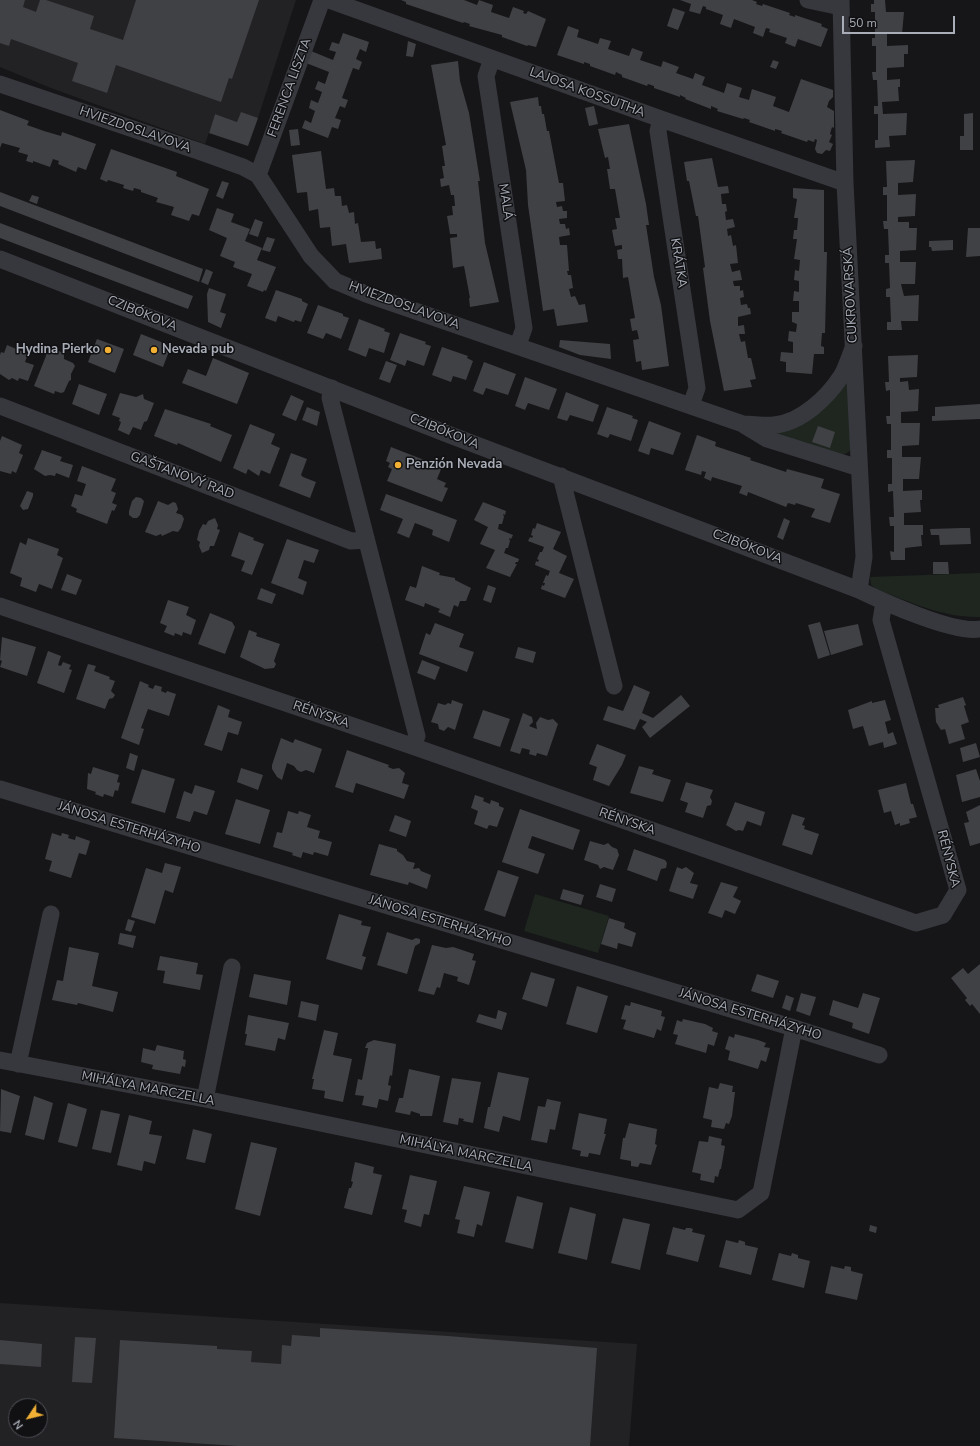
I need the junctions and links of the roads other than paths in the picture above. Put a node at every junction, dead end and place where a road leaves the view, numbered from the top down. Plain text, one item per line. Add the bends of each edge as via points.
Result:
1 (322, 0) edge
2 (329, 0) edge
3 (808, 0) edge
4 (841, 4) edge
5 (492, 59) junction
6 (0, 84) edge
7 (662, 119) junction
8 (258, 175) junction
9 (845, 182) junction
10 (0, 259) edge
11 (518, 346) junction
12 (854, 346) junction
13 (332, 388) junction
14 (691, 405) junction
15 (0, 406) edge
16 (743, 424) junction
17 (859, 468) junction
18 (561, 476) junction
19 (366, 540) junction
20 (859, 590) junction
21 (884, 602) junction
22 (0, 606) edge
23 (980, 629) edge
24 (614, 686) dead end
25 (412, 746) junction
26 (0, 790) edge
27 (51, 914) dead end
28 (232, 967) dead end
29 (794, 1028) junction
30 (879, 1055) dead end
31 (0, 1060) edge
32 (18, 1064) junction
33 (205, 1099) junction

1 - 8 street, FERENCA LISZTA
2 - 5 street, LAJOSA KOSSUTHA
3 - 4 street
4 - 9 street, CUKROVARSKÁ
5 - 7 street, LAJOSA KOSSUTHA
5 - 11 street, MALÁ via 486,76 524,328
6 - 8 street, HVIEZDOSLAVOVA via 208,154
7 - 9 street, LAJOSA KOSSUTHA
7 - 14 street, KRÁTKA via 658,131 697,388
8 - 11 street, HVIEZDOSLAVOVA via 311,256 335,281
9 - 12 street, CUKROVARSKÁ
10 - 13 street, CZIBÓKOVA
11 - 14 street, HVIEZDOSLAVOVA
12 - 16 street, HVIEZDOSLAVOVA via 842,374 826,396 813,407 775,425
12 - 17 street, CUKROVARSKÁ
13 - 18 street, CZIBÓKOVA
13 - 19 street via 330,398
14 - 16 street, HVIEZDOSLAVOVA
15 - 19 street, GAŠTANOVÝ RAD via 351,541
16 - 17 street, HVIEZDOSLAVOVA via 767,439
17 - 20 street, CUKROVARSKÁ via 864,557
18 - 20 street, CZIBÓKOVA
18 - 24 street
19 - 25 street via 417,736
20 - 21 street, CZIBÓKOVA
21 - 23 street, CZIBÓKOVA via 952,627 972,631
21 - 25 street, RÉNYSKA via 881,620 958,890 943,915 916,923
22 - 25 street, RÉNYSKA
26 - 29 street, JÁNOSA ESTERHÁZYHO
27 - 32 street
28 - 33 street
29 - 30 street, JÁNOSA ESTERHÁZYHO
29 - 33 street, MIHÁLYA MARCZELLA via 761,1193 738,1210
31 - 32 street, MIHÁLYA MARCZELLA
32 - 33 street, MIHÁLYA MARCZELLA

